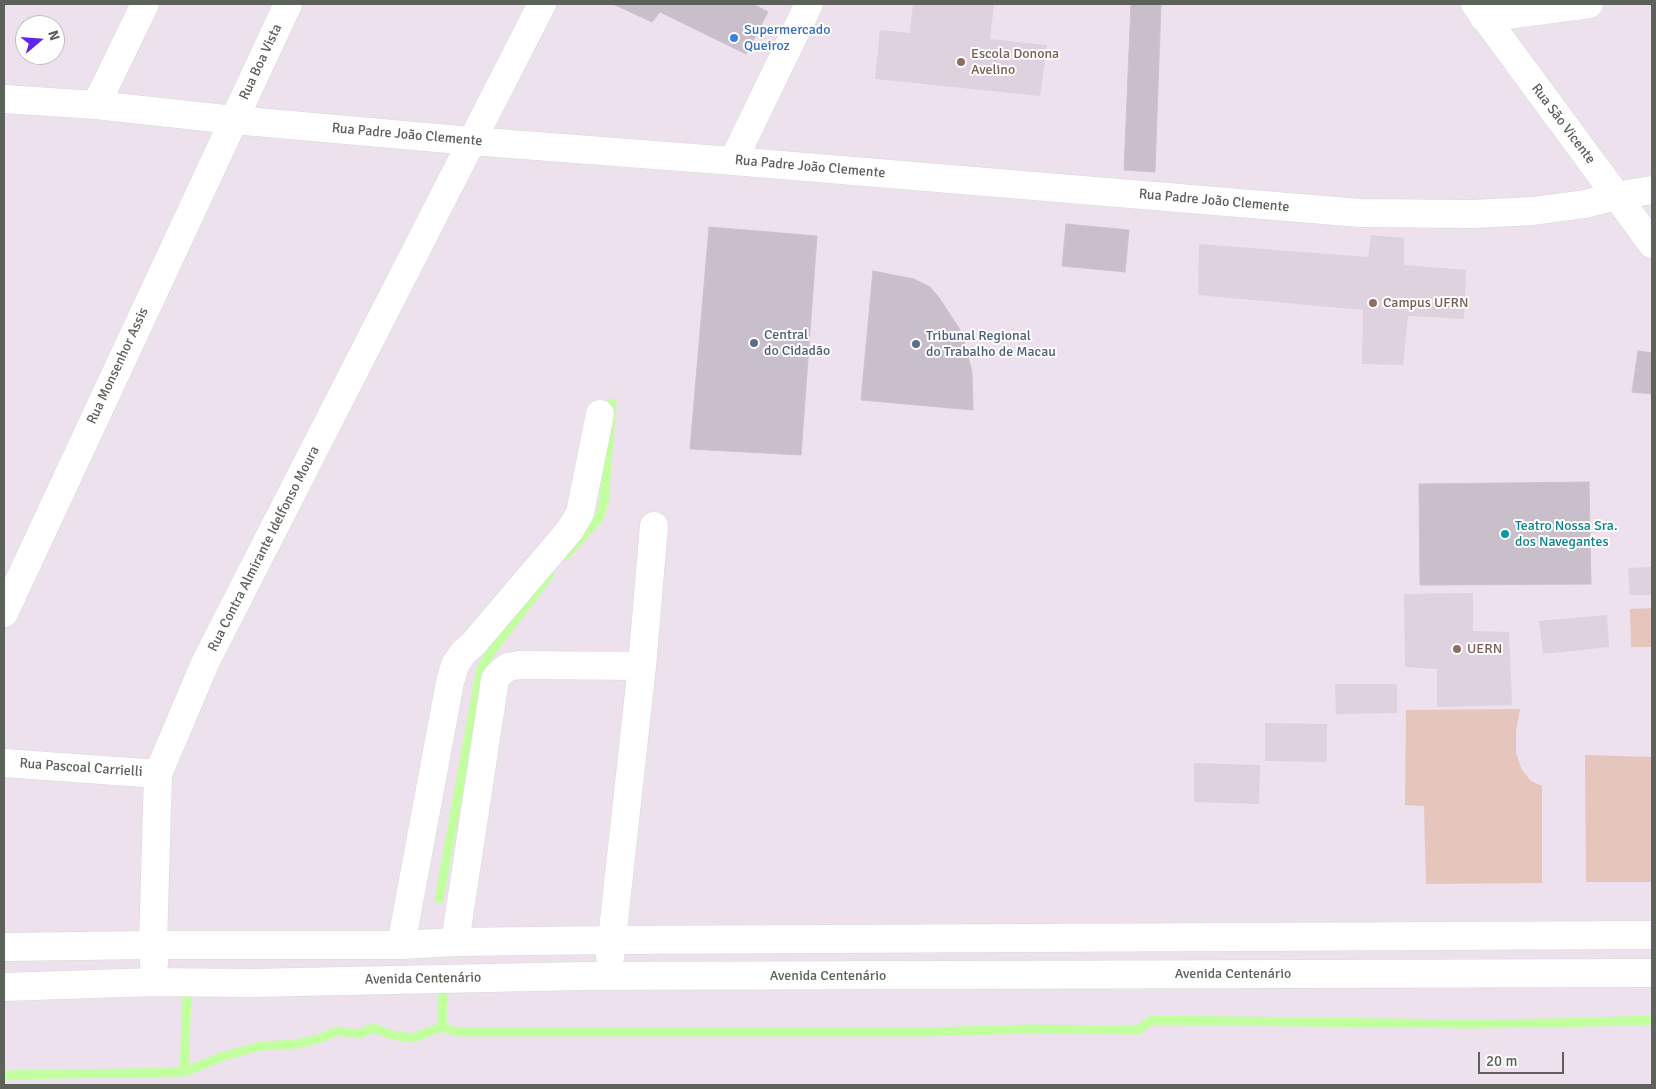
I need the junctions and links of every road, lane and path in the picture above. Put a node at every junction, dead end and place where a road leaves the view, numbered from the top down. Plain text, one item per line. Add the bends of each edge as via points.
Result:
1 (145, 4) edge
2 (288, 4) edge
3 (542, 4) edge
4 (808, 4) edge
5 (1589, 4) edge
6 (1479, 11) edge
7 (4, 99) edge
8 (96, 105) junction
9 (234, 120) junction
10 (471, 141) junction
11 (733, 161) junction
12 (1652, 190) edge
13 (1616, 196) junction
14 (1652, 244) edge
15 (600, 414) dead end
16 (654, 526) dead end
17 (4, 613) edge
18 (642, 666) junction
19 (4, 763) edge
20 (158, 774) junction
21 (1575, 935) junction
22 (1652, 935) edge
23 (611, 940) junction
24 (456, 942) junction
25 (153, 945) junction
26 (401, 945) junction
27 (4, 947) edge
28 (1652, 973) edge
29 (1569, 974) junction
30 (608, 976) junction
31 (154, 982) junction
32 (4, 987) edge

1 - 8 street
2 - 9 street, Rua Boa Vista
3 - 10 street, Rua Contra Almirante Idelfonso Moura
4 - 11 street
5 - 6 street
6 - 13 street, Rua São Vicente
7 - 8 street, Rua Padre João Clemente
8 - 9 street, Rua Padre João Clemente
9 - 10 street, Rua Padre João Clemente
9 - 17 street, Rua Monsenhor Assis
10 - 11 street, Rua Padre João Clemente
10 - 20 street, Rua Contra Almirante Idelfonso Moura via 206,661
11 - 13 street, Rua Padre João Clemente via 1360,213 1533,211
12 - 13 street, Rua Padre João Clemente
13 - 14 street, Rua São Vicente
15 - 26 street via 580,513 570,530 455,665
16 - 18 street
18 - 23 street
18 - 24 street via 519,665 508,667 495,680
19 - 20 street, Rua Pascoal Carrielli
20 - 25 street, Rua Contra Almirante Idelfonso Moura
21 - 22 street
21 - 23 street
21 - 29 street
23 - 24 street
23 - 30 street
24 - 26 street
25 - 26 street
25 - 27 street
25 - 31 street, Rua Contra Almirante Idelfonso Moura
28 - 29 street, Avenida Centenário
29 - 30 street, Avenida Centenário
30 - 31 street, Avenida Centenário
31 - 32 street, Avenida Centenário

